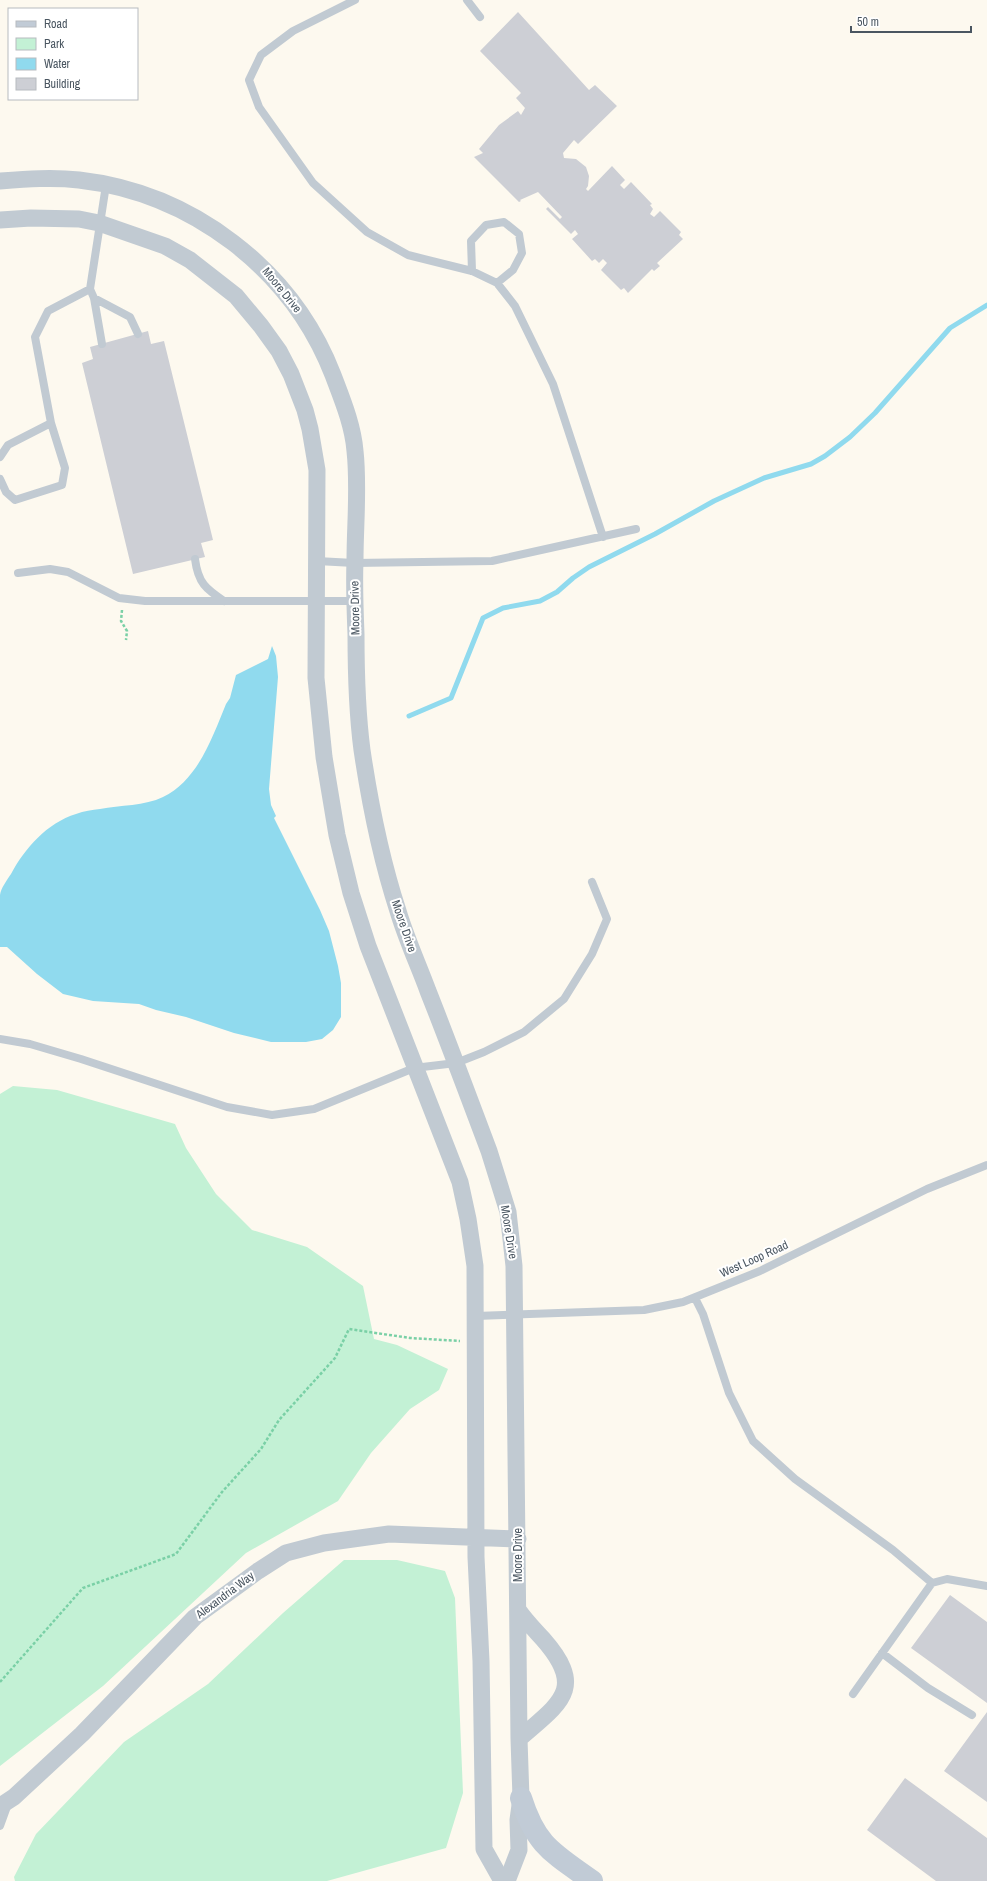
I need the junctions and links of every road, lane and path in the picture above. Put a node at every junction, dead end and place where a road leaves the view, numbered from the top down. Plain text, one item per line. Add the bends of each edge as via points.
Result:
1 (355, 0) edge
2 (467, 0) edge
3 (480, 16) dead end
4 (0, 181) edge
5 (106, 185) junction
6 (0, 220) edge
7 (99, 223) junction
8 (472, 271) junction
9 (497, 283) junction
10 (90, 289) junction
11 (94, 298) junction
12 (138, 334) dead end
13 (102, 344) dead end
14 (51, 423) junction
15 (0, 457) edge
16 (0, 479) edge
17 (636, 529) dead end
18 (603, 537) junction
19 (195, 559) dead end
20 (317, 561) junction
21 (354, 563) junction
22 (18, 573) dead end
23 (225, 601) junction
24 (355, 601) junction
25 (317, 602) junction
26 (122, 607) dead end
27 (126, 640) dead end
28 (592, 882) dead end
29 (0, 1039) edge
30 (456, 1063) junction
31 (414, 1068) junction
32 (987, 1165) edge
33 (695, 1298) junction
34 (515, 1313) junction
35 (476, 1316) junction
36 (475, 1342) junction
37 (476, 1537) junction
38 (518, 1539) junction
39 (932, 1583) junction
40 (987, 1586) edge
41 (519, 1611) junction
42 (882, 1653) junction
43 (0, 1682) edge
44 (853, 1694) dead end
45 (972, 1715) dead end
46 (519, 1739) junction
47 (521, 1798) junction
48 (4, 1803) edge
49 (0, 1826) edge
50 (502, 1881) edge
51 (508, 1881) edge
52 (592, 1881) edge

1 - 8 lane via 293,31 261,56 249,80 259,107 314,183 367,232 408,255
2 - 3 lane
4 - 5 street, Moore Drive via 41,178 80,180
5 - 7 lane
5 - 21 street, Moore Drive via 181,209 217,230 260,263 308,322 326,357 343,402 355,447 357,488
6 - 7 street via 79,219
7 - 10 lane
7 - 20 street via 165,246 190,260 236,296 279,352 291,374 310,429 316,470
8 - 9 lane
8 - 9 lane via 471,241 486,225 504,222 519,234 522,253 513,270
9 - 18 lane via 515,306 554,384
10 - 11 lane
10 - 14 lane via 48,311 35,337
11 - 12 lane via 130,317
11 - 13 lane
14 - 15 lane via 8,445
14 - 16 lane via 65,468 62,485 15,500 6,492
17 - 18 lane
18 - 21 lane via 492,561
19 - 23 lane via 197,572 207,589
20 - 21 lane
20 - 25 street
21 - 24 street, Moore Drive
22 - 23 lane via 50,569 68,572 119,598 145,602
23 - 25 lane
24 - 25 lane
24 - 30 street, Moore Drive via 357,688 362,749 377,836 398,912
25 - 31 street via 316,678 324,757 337,836 368,946
26 - 27 path via 121,621 126,631
28 - 30 lane via 607,919 592,954 564,1000 524,1032
29 - 31 lane via 30,1044 81,1059 227,1107 272,1115 314,1109
30 - 31 lane
30 - 34 street, Moore Drive via 489,1151 508,1212 514,1266
31 - 35 street via 460,1182 473,1245
32 - 33 lane, West Loop Road via 927,1189 760,1271
33 - 34 lane, West Loop Road via 644,1310
33 - 39 lane via 703,1314 729,1393 753,1441 795,1479 893,1550
34 - 35 lane, West Loop Road
34 - 38 street, Moore Drive
35 - 36 street
36 - 37 street
36 - 43 path via 410,1338 349,1329 335,1358 279,1420 261,1449 222,1492 176,1554 83,1588
37 - 38 street, Alexandria Way
37 - 48 street, Alexandria Way via 389,1534 324,1543 286,1553 195,1617 82,1734
37 - 50 street via 484,1849
38 - 41 street, Moore Drive
39 - 40 lane via 947,1580
39 - 42 lane
41 - 46 street, Moore Drive
41 - 46 street via 557,1655 566,1678 566,1686 560,1700
42 - 44 lane
42 - 45 lane via 928,1688
46 - 47 street, Moore Drive
47 - 51 street, Moore Drive via 518,1820 519,1850
47 - 52 main road via 528,1820 542,1842 552,1853
48 - 49 lane

